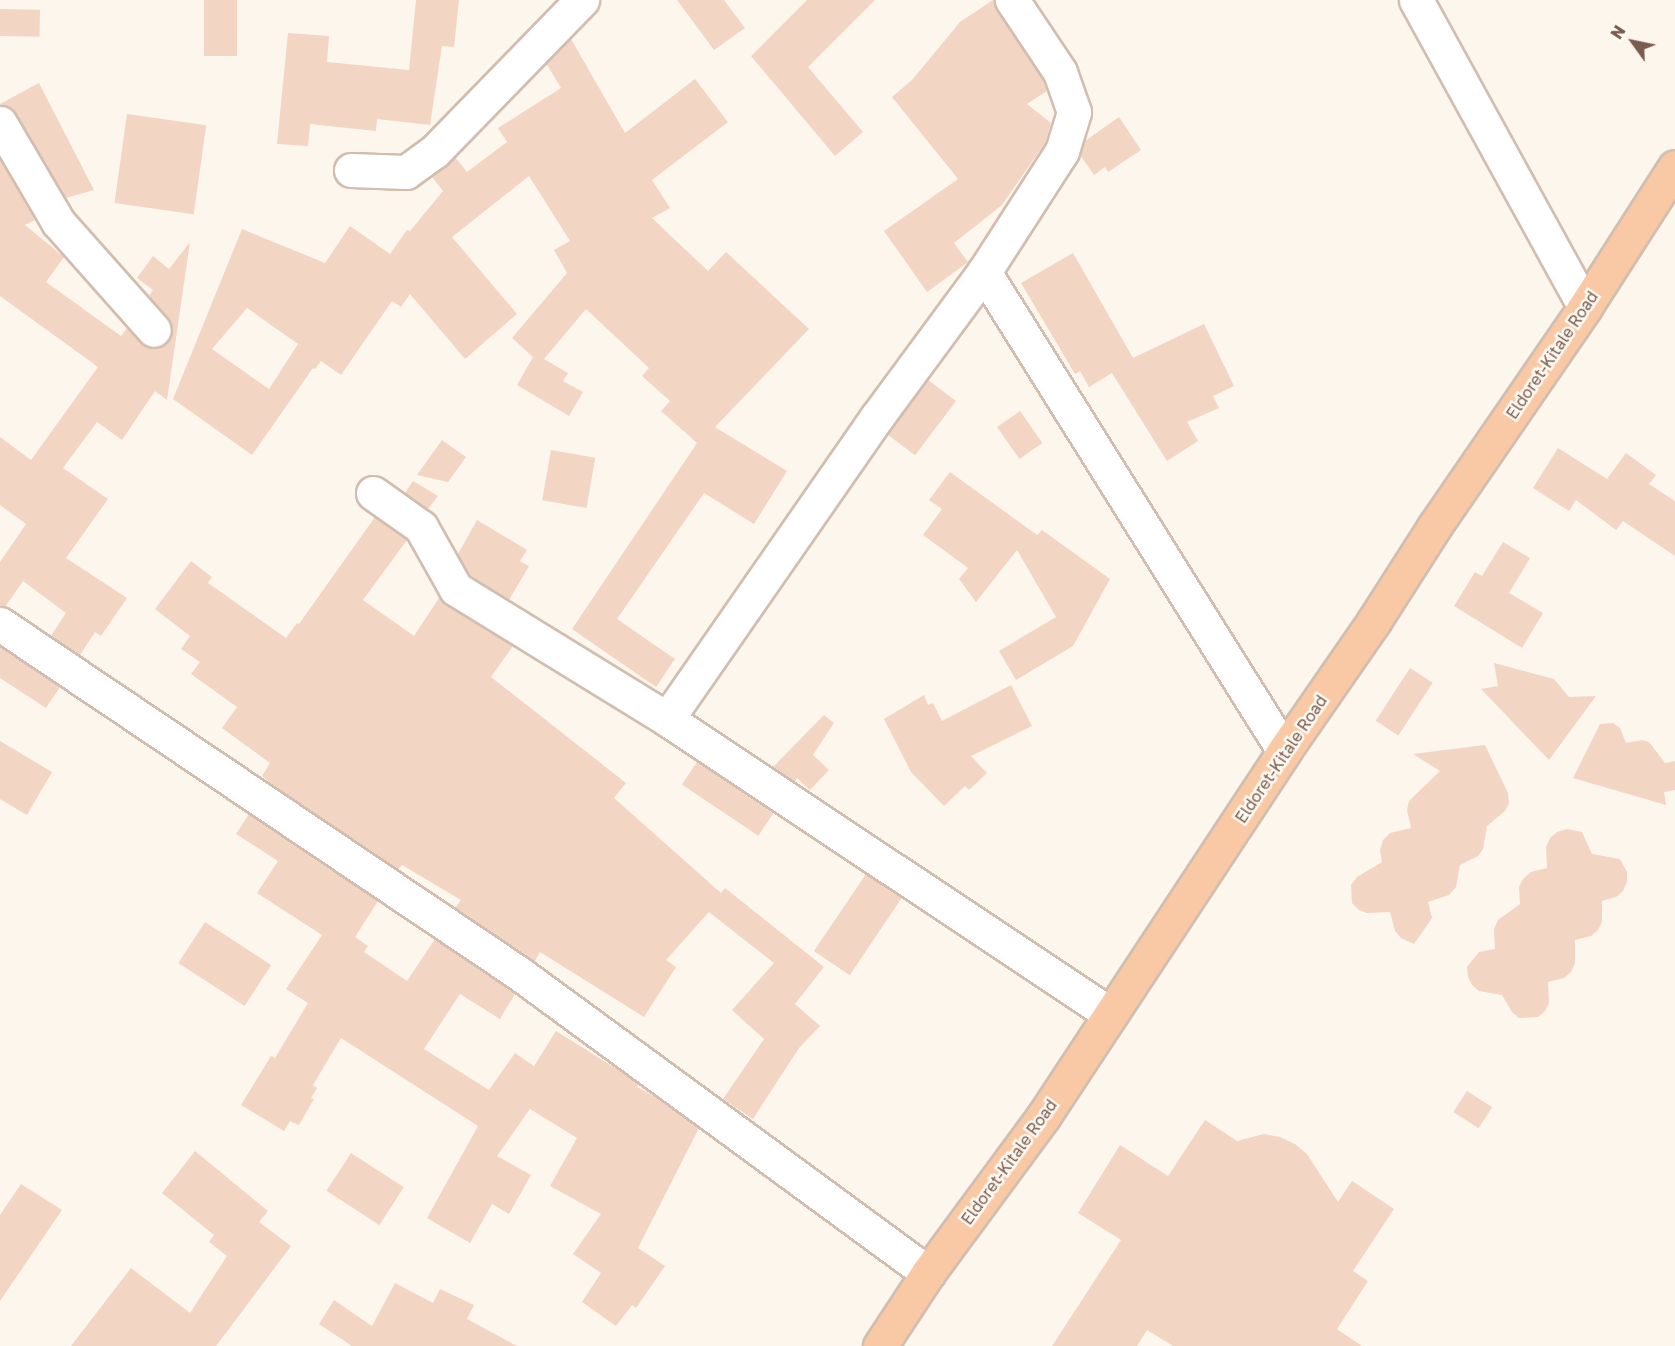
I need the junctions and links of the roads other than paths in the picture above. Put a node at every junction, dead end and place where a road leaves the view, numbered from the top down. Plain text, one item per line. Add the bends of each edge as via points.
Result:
1 (582, 0) edge
2 (1012, 0) edge
3 (1416, 0) edge
4 (0, 123) edge
5 (351, 170) dead end
6 (1670, 185) edge
7 (984, 272) junction
8 (1585, 307) junction
9 (154, 330) dead end
10 (373, 493) dead end
11 (0, 624) edge
12 (667, 719) junction
13 (1284, 751) junction
14 (1110, 1014) junction
15 (928, 1273) junction
16 (880, 1346) edge

1 - 5 street via 435,151 406,172
2 - 7 street via 1060,72 1074,112 1062,151
3 - 8 street
4 - 9 street via 58,222
6 - 8 highway, Eldoret-Kitale Road
7 - 12 street via 877,417
7 - 13 street
8 - 13 highway, Eldoret-Kitale Road
10 - 12 street via 421,527 456,589
11 - 15 street via 520,974
12 - 14 street
13 - 14 highway, Eldoret-Kitale Road
14 - 15 highway, Eldoret-Kitale Road via 1043,1117
15 - 16 highway, Eldoret-Kitale Road

